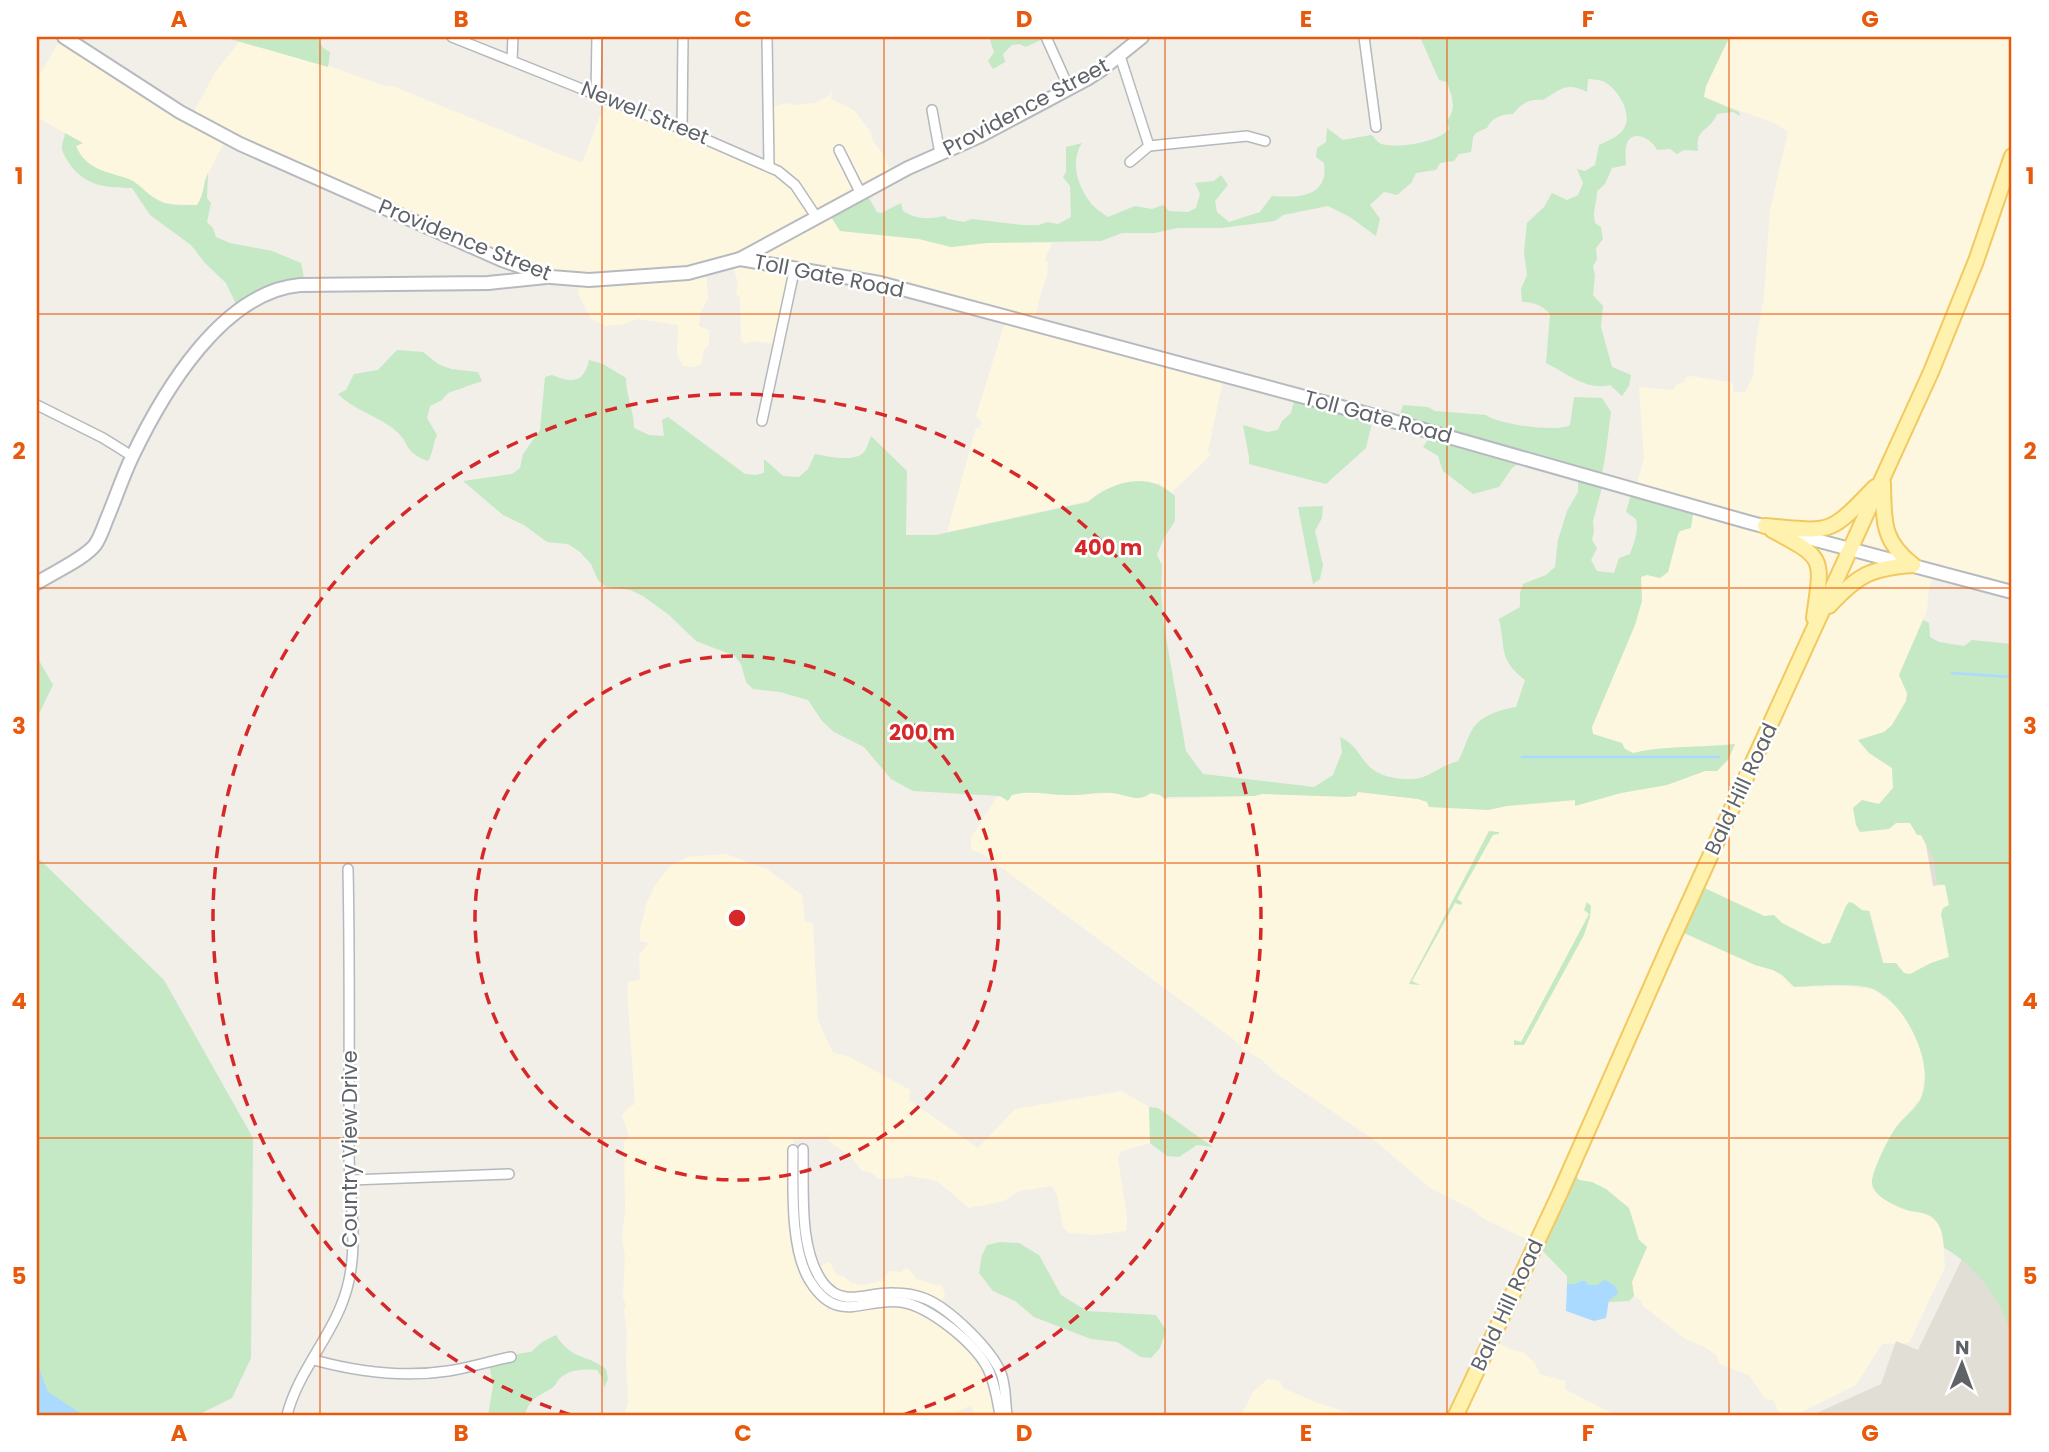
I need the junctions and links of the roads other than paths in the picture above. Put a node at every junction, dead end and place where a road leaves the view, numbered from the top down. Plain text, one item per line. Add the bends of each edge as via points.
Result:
1 (64, 37) edge
2 (452, 37) edge
3 (513, 37) edge
4 (597, 37) edge
5 (683, 37) edge
6 (767, 37) edge
7 (1046, 37) edge
8 (1142, 37) edge
9 (1364, 37) edge
10 (1120, 56) junction
11 (512, 60) junction
12 (1069, 88) junction
13 (596, 93) junction
14 (932, 110) dead end
15 (1376, 127) dead end
16 (682, 129) junction
17 (1265, 141) dead end
18 (1149, 146) junction
19 (839, 150) dead end
20 (940, 154) junction
21 (2012, 156) edge
22 (1130, 162) dead end
23 (769, 167) junction
24 (861, 194) junction
25 (817, 218) junction
26 (740, 258) junction
27 (795, 267) junction
28 (551, 277) junction
29 (37, 405) edge
30 (762, 421) dead end
31 (132, 456) junction
32 (1883, 478) junction
33 (1765, 526) junction
34 (1851, 550) junction
35 (1913, 565) junction
36 (37, 583) edge
37 (2012, 592) edge
38 (1820, 615) junction
39 (1812, 633) junction
40 (348, 869) dead end
41 (509, 1174) dead end
42 (351, 1180) junction
43 (511, 1357) dead end
44 (314, 1360) junction
45 (287, 1415) edge
46 (1000, 1415) edge
47 (1007, 1415) edge
48 (1455, 1415) edge

1 - 28 main road, Providence Street via 235,142 502,260
2 - 11 street, Newell Street
3 - 11 street
4 - 13 street
5 - 16 street
6 - 23 street
7 - 12 street
8 - 10 main road, Providence Street
9 - 15 street
10 - 12 main road, Providence Street
10 - 18 street
11 - 13 street, Newell Street
12 - 20 main road, Providence Street
13 - 16 street, Newell Street
14 - 20 street
16 - 23 street, Newell Street
17 - 18 street via 1247,136
18 - 22 street
19 - 24 street
20 - 24 main road, Providence Street
21 - 32 main road, Bald Hill Road via 1962,297
23 - 25 street, Newell Street via 795,184
24 - 25 main road, Providence Street
25 - 26 main road, Providence Street
26 - 27 main road, Toll Gate Road
26 - 28 main road, Providence Street via 688,273 589,280
27 - 30 street
27 - 33 main road, Toll Gate Road via 888,285
28 - 31 main road via 488,283 300,285 272,290 235,314 194,355
29 - 31 street
31 - 36 main road via 94,545
32 - 33 main road via 1832,527 1814,531
32 - 34 main road, Bald Hill Road
32 - 35 main road via 1887,536
33 - 34 main road, Toll Gate Road
33 - 39 main road via 1796,541 1816,558 1819,577
34 - 35 main road, Toll Gate Road
34 - 38 main road, Bald Hill Road
35 - 37 main road, Toll Gate Road
35 - 38 main road via 1867,573
38 - 39 main road, Bald Hill Road
39 - 48 main road, Bald Hill Road
40 - 42 street, Country View Drive
41 - 42 street
42 - 44 street, Country View Drive via 349,1278 337,1316
43 - 44 street via 414,1375 368,1373
44 - 45 street, Country View Drive
46 - 47 street via 983,1360 936,1316 898,1302 838,1306 810,1281 799,1251 794,1198 798,1149 809,1250 825,1286 847,1298 895,1293 937,1305 992,1357 1004,1381

